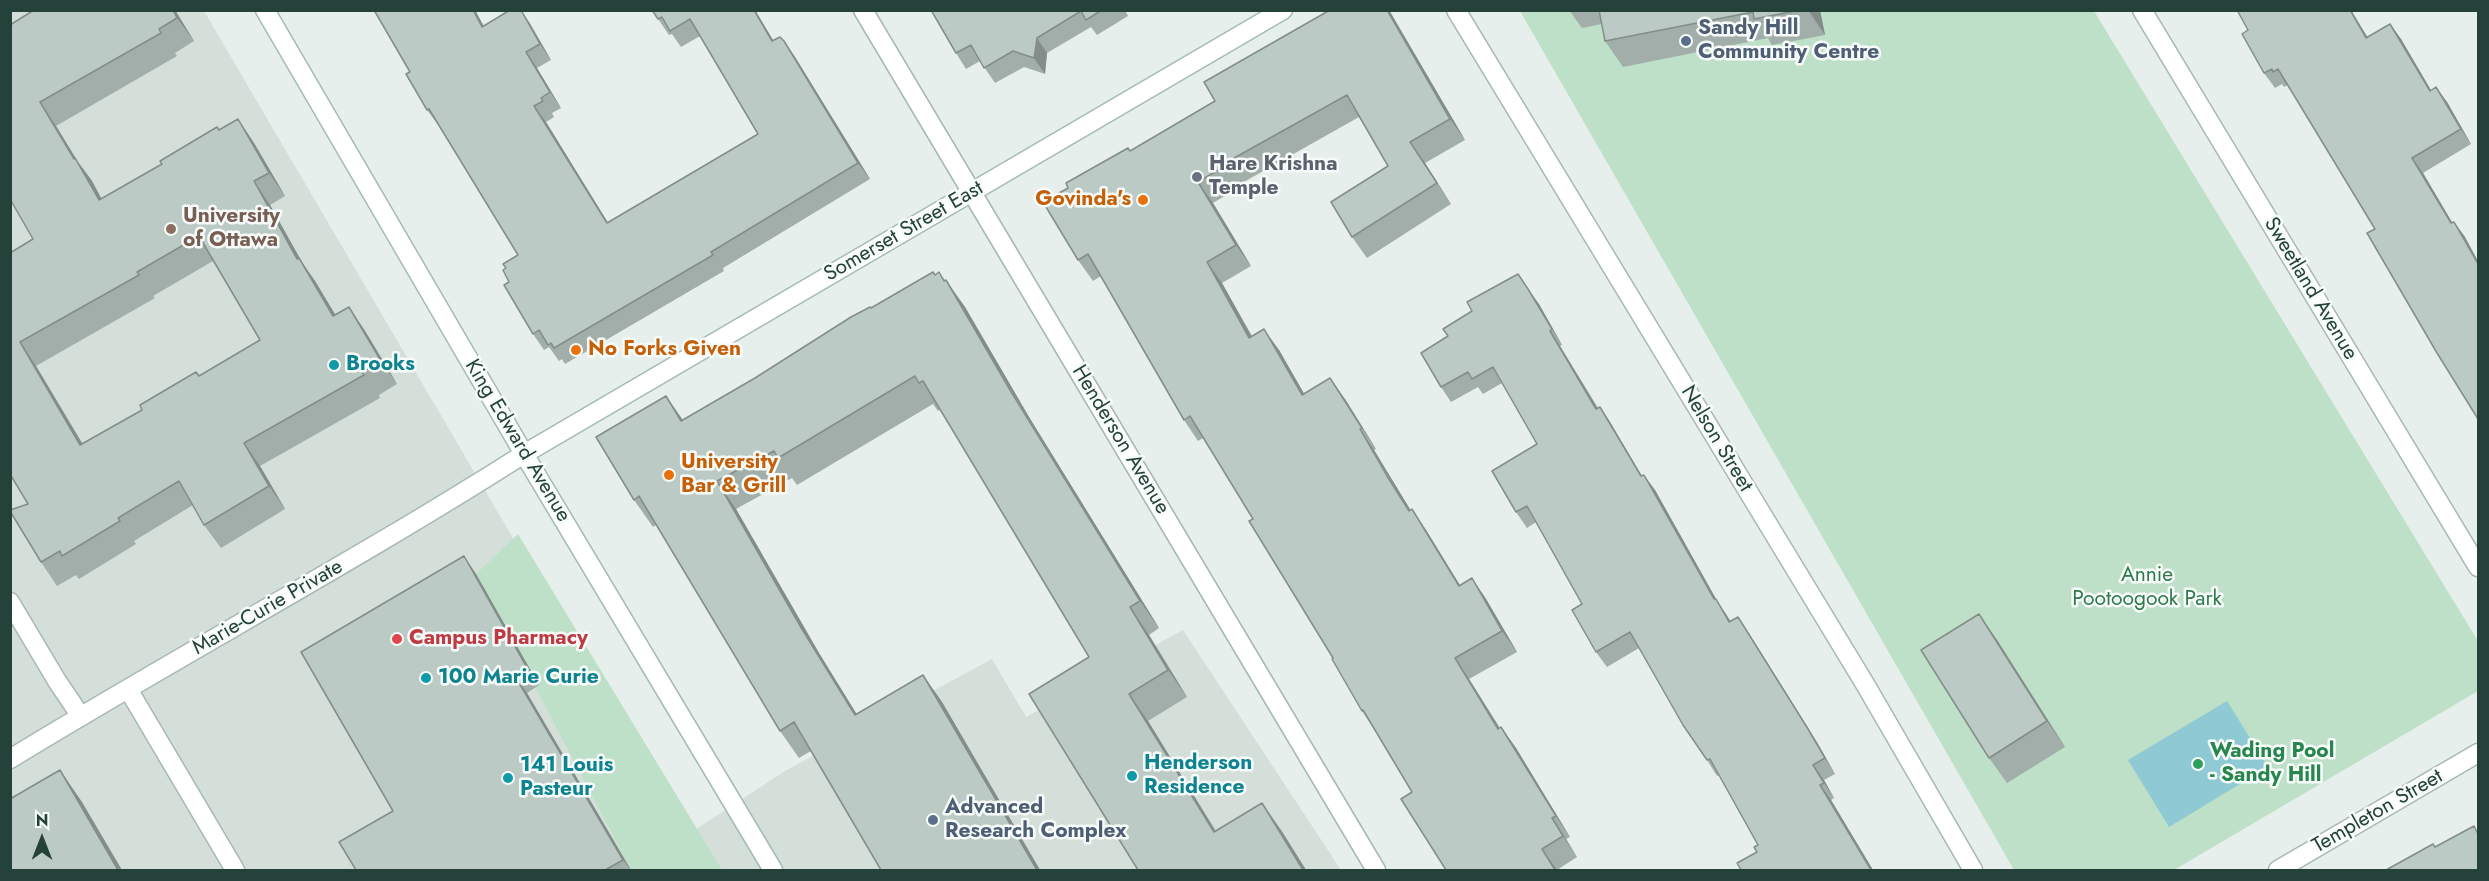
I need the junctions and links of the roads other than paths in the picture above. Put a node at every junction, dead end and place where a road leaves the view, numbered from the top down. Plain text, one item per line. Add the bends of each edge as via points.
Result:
1 (265, 10) edge
2 (863, 10) edge
3 (1284, 10) edge
4 (1456, 10) edge
5 (2142, 10) edge
6 (972, 193) junction
7 (524, 454) junction
8 (2478, 567) edge
9 (10, 602) edge
10 (128, 689) junction
11 (80, 715) junction
12 (2478, 753) edge
13 (10, 759) edge
14 (235, 870) edge
15 (773, 870) edge
16 (1376, 870) edge
17 (1972, 870) edge
18 (2278, 870) edge

1 - 7 street, King Edward Avenue
2 - 6 street, Henderson Avenue
3 - 6 street, Somerset Street East
4 - 17 street, Nelson Street via 1865,684
5 - 8 street, Sweetland Avenue
6 - 7 street, Somerset Street East
6 - 16 street, Henderson Avenue
7 - 10 street, Marie-Curie Private via 301,590
7 - 15 street, King Edward Avenue
9 - 11 street
10 - 11 street, Marie-Curie Private
10 - 14 street
11 - 13 street, Marie-Curie Private
12 - 18 street, Templeton Street

